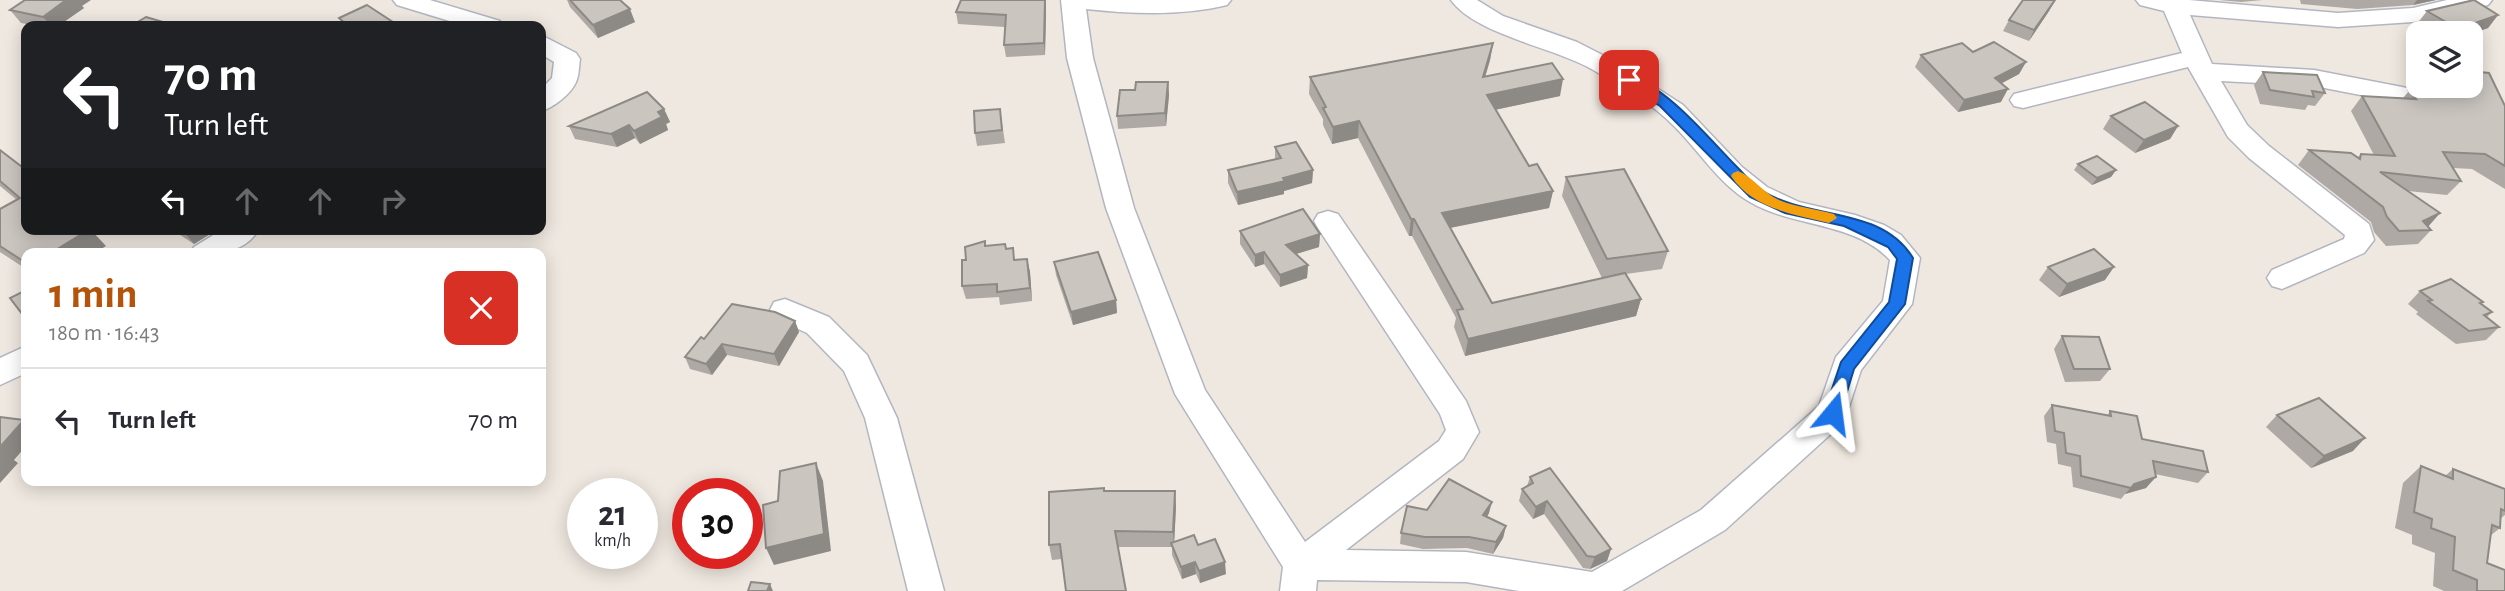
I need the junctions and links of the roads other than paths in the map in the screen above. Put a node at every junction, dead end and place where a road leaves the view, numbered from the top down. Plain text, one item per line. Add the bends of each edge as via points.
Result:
1 (405, 0) edge
2 (1073, 0) edge
3 (1219, 0) edge
4 (1463, 0) edge
5 (2480, 0) edge
6 (2161, 3) edge
7 (474, 21) edge
8 (546, 46) edge
9 (2199, 65) junction
10 (2402, 95) edge
11 (546, 98) edge
12 (2023, 100) dead end
13 (1328, 221) dead end
14 (235, 235) edge
15 (214, 248) edge
16 (2282, 278) dead end
17 (785, 310) dead end
18 (1299, 578) edge
19 (1602, 589) edge
20 (926, 591) edge

1 - 7 street
2 - 3 street via 1124,7
2 - 18 street via 1080,58 1120,208 1191,394
4 - 19 street via 1478,15 1555,43 1610,69 1665,103 1755,194 1776,205 1848,221 1894,243 1905,258 1897,304 1847,366 1833,413 1713,520
5 - 6 street via 2413,15 2338,20
6 - 9 street
8 - 11 street via 567,60 565,81
9 - 10 street via 2314,78
9 - 12 street
9 - 16 street via 2237,131 2359,231 2360,240 2354,246
13 - 18 street via 1455,410 1463,432 1451,450
14 - 15 street
17 - 20 street via 818,326 856,364 881,418
18 - 19 street via 1466,567

